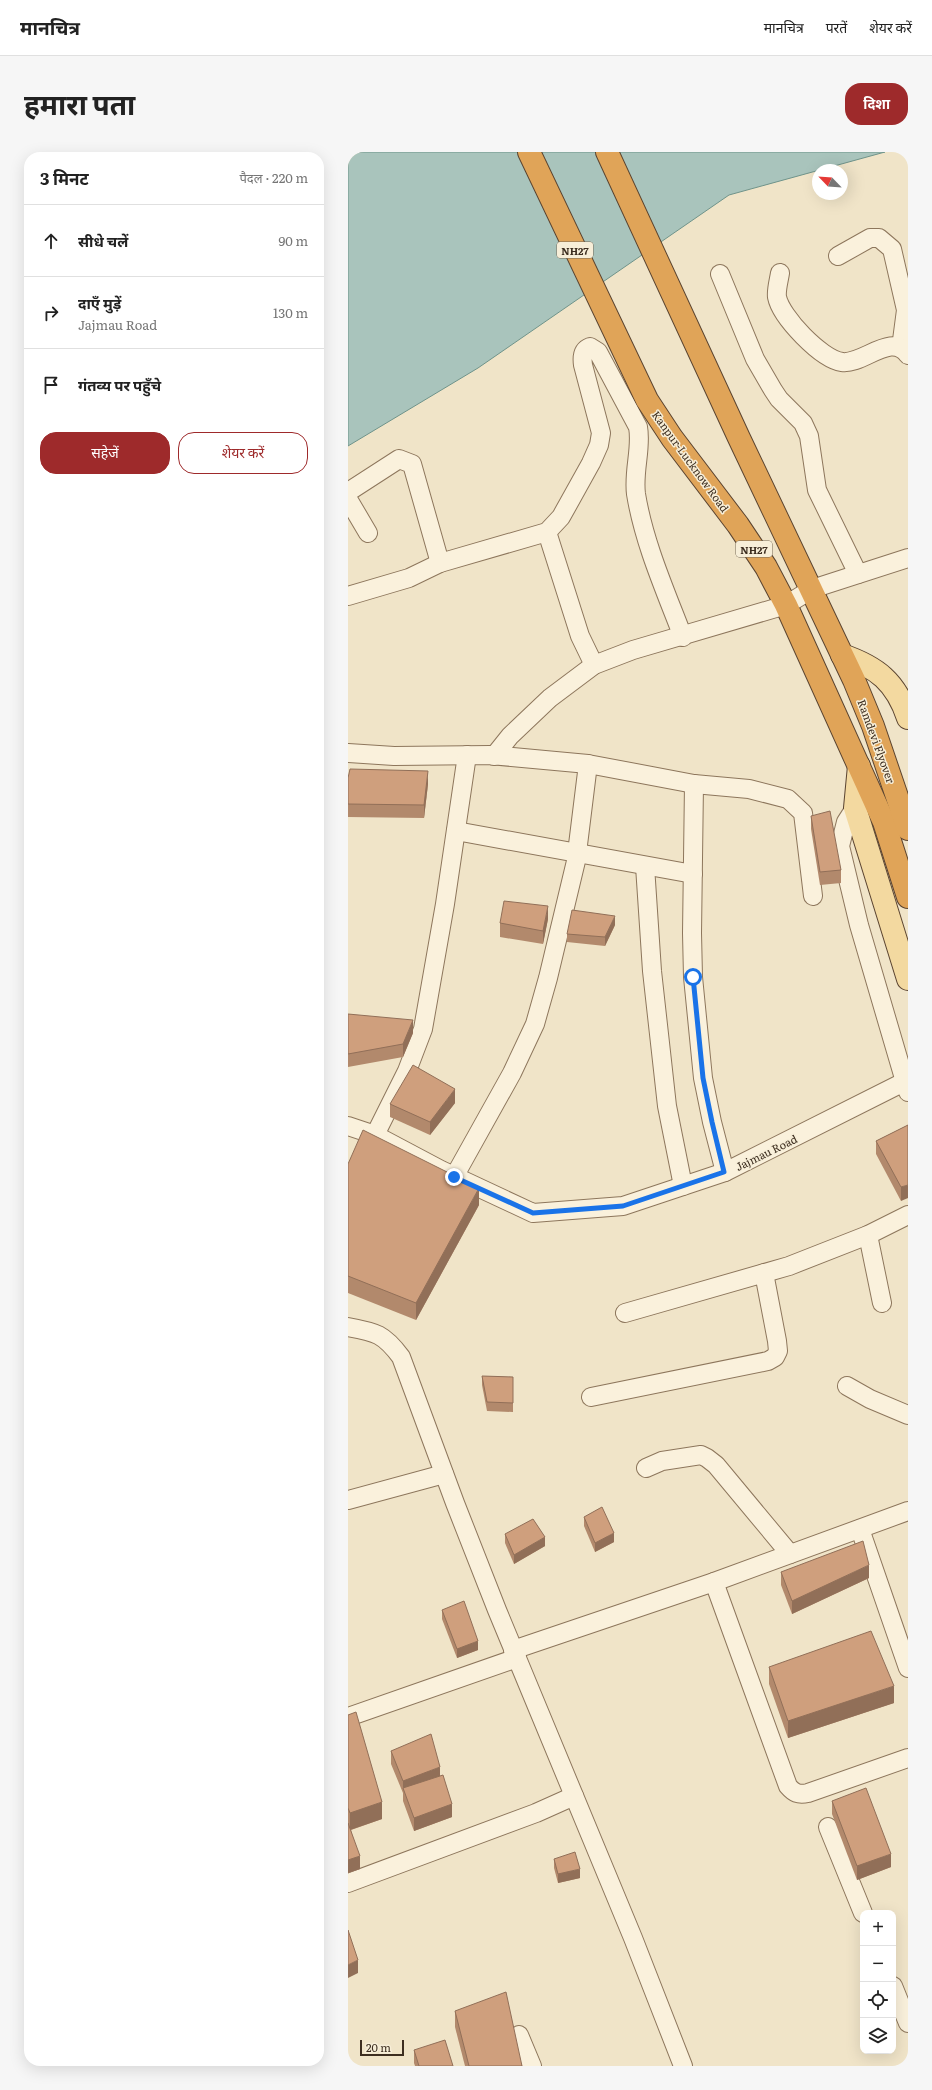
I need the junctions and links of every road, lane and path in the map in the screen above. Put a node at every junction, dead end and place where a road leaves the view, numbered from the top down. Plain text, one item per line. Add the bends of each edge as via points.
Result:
1 (529, 152) edge
2 (606, 152) edge
3 (838, 256) dead end
4 (780, 273) dead end
5 (720, 274) dead end
6 (906, 292) edge
7 (904, 351) edge
8 (348, 492) edge
9 (348, 499) edge
10 (548, 532) junction
11 (368, 533) dead end
12 (908, 558) edge
13 (440, 563) junction
14 (858, 574) junction
15 (812, 590) junction
16 (348, 596) edge
17 (786, 605) junction
18 (683, 637) junction
19 (842, 655) junction
20 (594, 665) junction
21 (908, 718) edge
22 (348, 753) edge
23 (467, 756) junction
24 (494, 756) junction
25 (588, 764) junction
26 (859, 766) junction
27 (694, 784) junction
28 (831, 816) junction
29 (908, 829) edge
30 (456, 831) junction
31 (577, 853) junction
32 (645, 866) junction
33 (693, 874) junction
34 (813, 896) dead end
35 (908, 897) edge
36 (908, 979) edge
37 (907, 1085) edge
38 (348, 1126) edge
39 (375, 1134) junction
40 (724, 1172) junction
41 (454, 1177) junction
42 (683, 1186) junction
43 (908, 1216) edge
44 (868, 1235) junction
45 (764, 1273) junction
46 (882, 1304) dead end
47 (625, 1313) dead end
48 (348, 1327) edge
49 (847, 1386) dead end
50 (590, 1397) dead end
51 (908, 1414) edge
52 (646, 1468) dead end
53 (444, 1474) junction
54 (348, 1500) edge
55 (908, 1511) edge
56 (860, 1529) junction
57 (790, 1554) junction
58 (714, 1582) junction
59 (515, 1654) junction
60 (908, 1668) edge
61 (348, 1717) edge
62 (908, 1758) edge
63 (574, 1796) junction
64 (828, 1827) dead end
65 (348, 1883) edge
66 (862, 1910) edge
67 (896, 1993) edge
68 (908, 2023) edge
69 (518, 2035) dead end
70 (532, 2066) edge
71 (682, 2066) edge

1 - 17 highway, Kanpur-Lucknow Road / NH27 via 647,400 672,438 738,525 766,567
2 - 15 highway, NH27
3 - 6 street via 870,238 879,238 892,249
4 - 7 street via 777,296 781,309 788,320 825,355 840,362 851,362 886,347 895,346
5 - 14 street via 755,359 772,390 803,423 810,436 817,490
6 - 7 street
8 - 13 street via 399,459 412,464
9 - 11 street
10 - 13 street
10 - 18 street via 561,517 599,445 601,433 583,365 583,354 590,347 598,352 638,427 640,437 635,463 636,493 647,541
10 - 20 street via 574,618
12 - 14 street
13 - 16 street via 409,578
14 - 15 street
15 - 17 street
15 - 19 highway, NH27
17 - 18 street
17 - 26 highway, Kanpur-Lucknow Road / NH27
18 - 20 street via 633,650
19 - 21 main road via 865,663 884,677 902,702
19 - 29 highway, Ramdevi Flyover / NH27 via 873,726
20 - 24 street via 550,698 510,736
22 - 23 street
23 - 24 street
23 - 30 street
24 - 25 street
25 - 27 street
25 - 31 street
26 - 28 main road
26 - 35 highway, NH27 via 884,822
27 - 28 street via 749,790 788,799
27 - 33 street
28 - 34 street
28 - 36 main road
28 - 37 street via 859,925
30 - 31 street
30 - 39 street via 423,1029 407,1071
31 - 32 street
31 - 41 street via 535,1024 512,1073
32 - 33 street
32 - 42 street via 652,971 667,1106
33 - 40 street via 693,977 703,1078
37 - 40 street, Jajmau Road
38 - 39 street, Jajmau Road
39 - 41 street, Jajmau Road
40 - 42 street, Jajmau Road
41 - 42 street, Jajmau Road via 533,1213 623,1206
43 - 44 street
44 - 45 street via 789,1266
44 - 46 street
45 - 47 street
45 - 50 street via 777,1341 776,1357 768,1361
48 - 53 street via 371,1331 389,1340 401,1357
49 - 51 street via 870,1399
52 - 57 street via 662,1461 701,1455 707,1458 716,1465
53 - 54 street
53 - 59 street
55 - 56 street
56 - 57 street
56 - 60 street
57 - 58 street
58 - 59 street
58 - 62 street via 788,1786 793,1792 800,1795 808,1793
59 - 61 street
59 - 63 street
63 - 65 street via 536,1813
63 - 71 street via 633,1938
64 - 66 street
67 - 68 street
69 - 70 street

